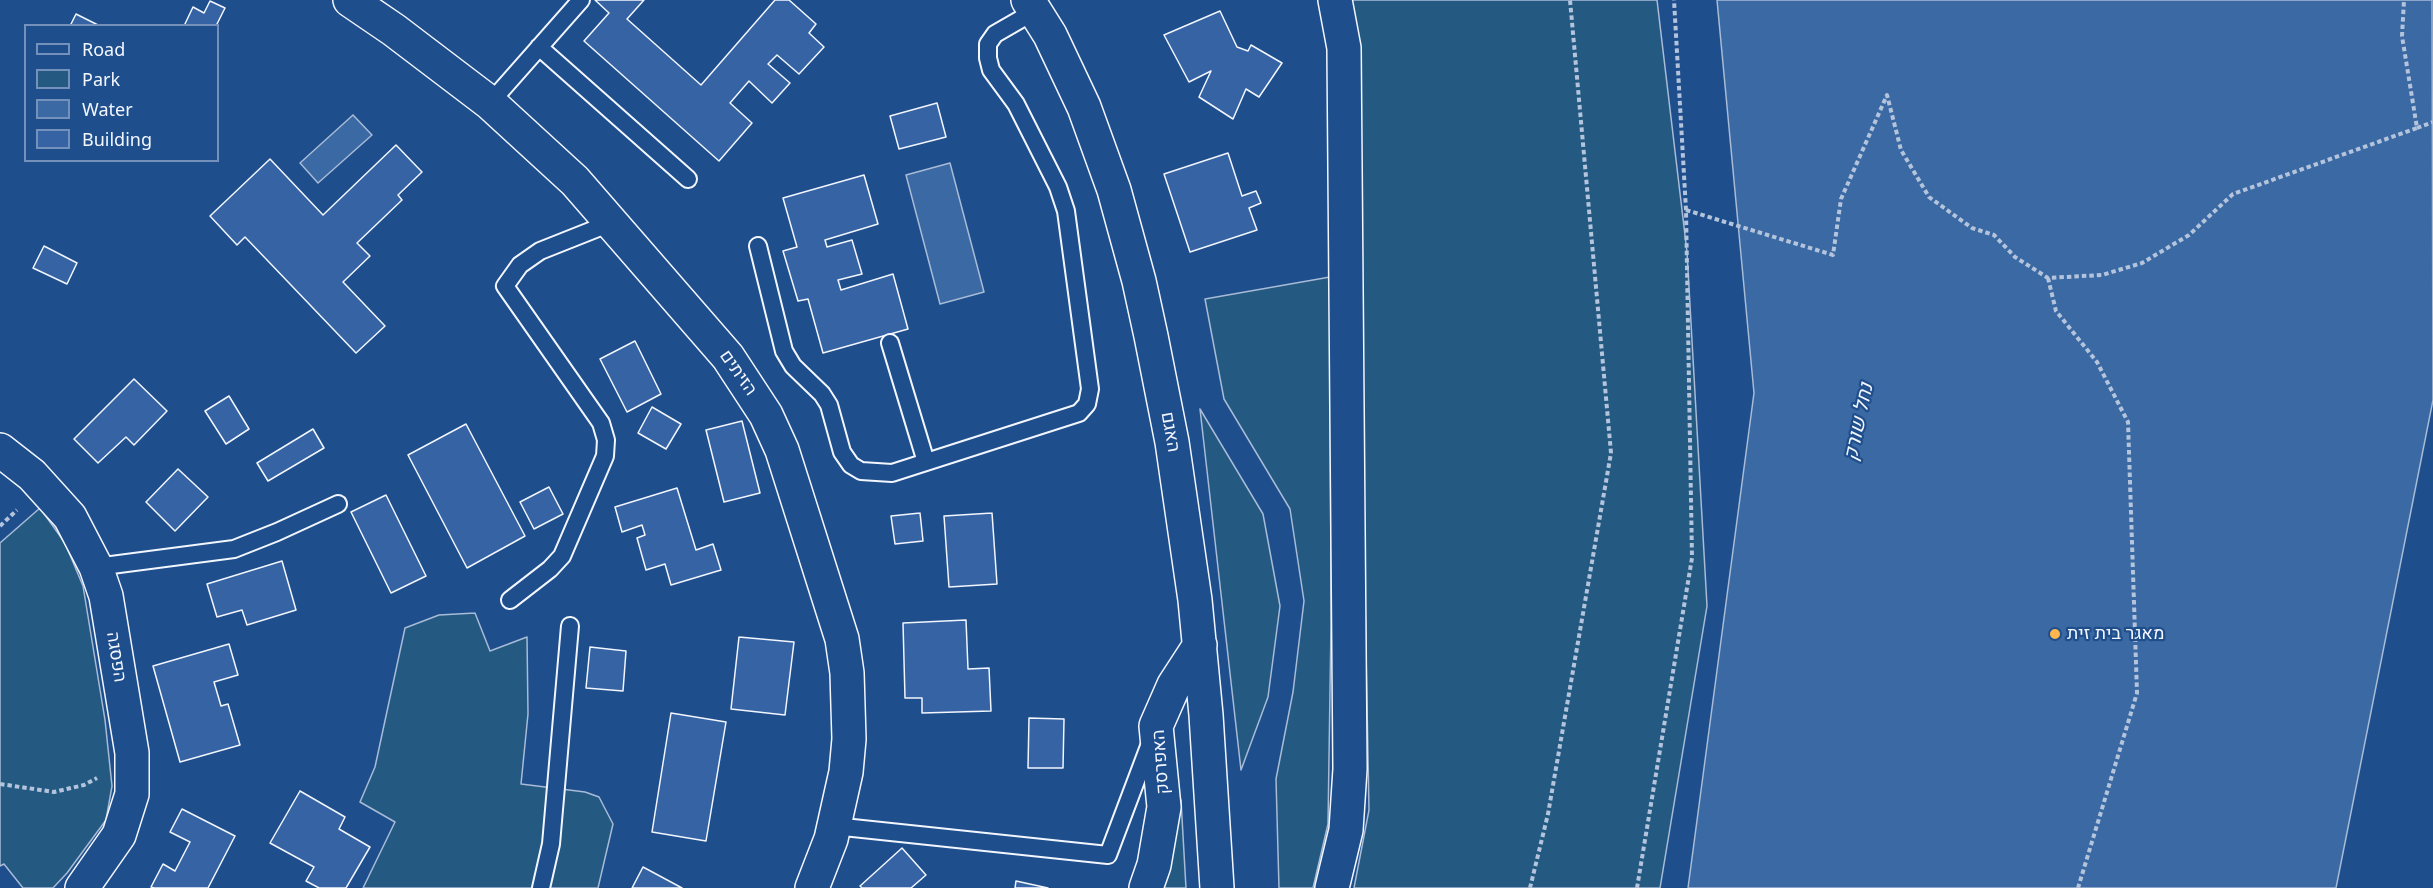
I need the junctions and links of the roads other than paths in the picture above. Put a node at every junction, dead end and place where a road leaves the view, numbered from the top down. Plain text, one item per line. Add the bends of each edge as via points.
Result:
1 (350, 0) edge
2 (581, 0) edge
3 (1335, 0) edge
4 (1031, 6) edge
5 (539, 47) junction
6 (490, 103) junction
7 (688, 179) dead end
8 (613, 222) junction
9 (758, 246) dead end
10 (890, 344) dead end
11 (0, 450) edge
12 (926, 462) junction
13 (338, 504) dead end
14 (96, 567) junction
15 (510, 600) dead end
16 (570, 626) dead end
17 (1200, 645) junction
18 (1156, 726) junction
19 (834, 826) junction
20 (82, 888) edge
21 (541, 888) edge
22 (812, 888) edge
23 (1146, 888) edge
24 (1217, 888) edge
25 (1332, 888) edge

1 - 6 street, הזיתים
2 - 5 lane
3 - 25 street via 1344,48 1350,769 1346,830
4 - 12 lane via 995,34 988,44 988,58 991,70 1016,104 1066,211 1090,389 1087,404 1068,417
4 - 17 street, האגם via 1050,35 1084,108 1114,190 1139,281 1172,442
5 - 6 lane
5 - 7 lane
6 - 8 street, הזיתים via 551,157
8 - 15 lane via 540,251 520,265 505,286 601,423 606,440 605,456 562,556
8 - 19 street, הזיתים via 733,363 760,404 782,450 842,639 847,673 849,739
9 - 12 lane via 784,351 793,366 822,393 842,452 851,465 861,471 892,473
10 - 12 lane
11 - 14 street, הפסגה via 52,495 80,533
13 - 14 lane via 234,549
14 - 20 street, הפסגה via 106,596 132,760 132,794 127,815 108,854
16 - 21 lane via 551,844
17 - 18 street, האפרסק via 1174,685
17 - 24 street, האגם
18 - 19 lane via 1108,855
18 - 23 street, האפרסק via 1164,807 1154,866
19 - 22 street, הזיתים

